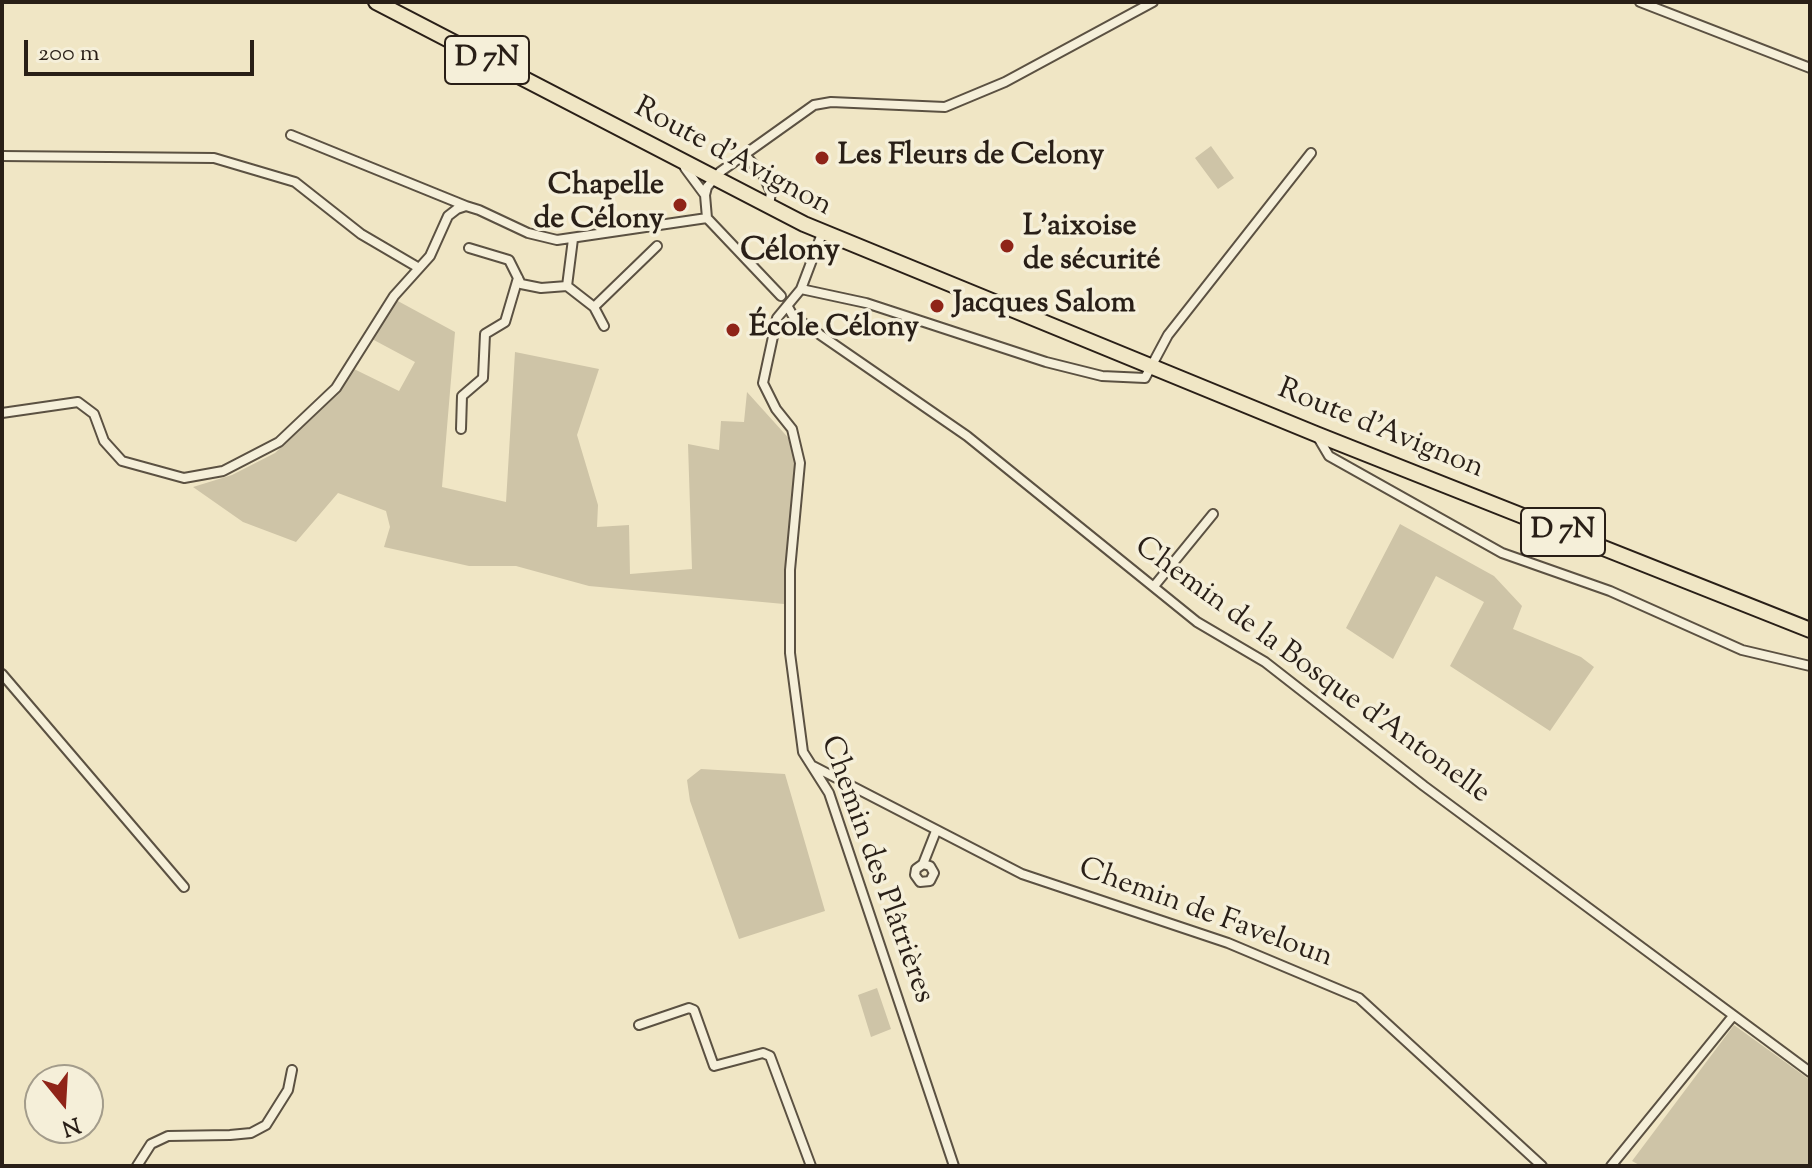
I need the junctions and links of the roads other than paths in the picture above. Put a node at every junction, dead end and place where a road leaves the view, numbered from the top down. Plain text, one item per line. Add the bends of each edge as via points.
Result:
1 (376, 2) edge
2 (1153, 2) edge
3 (1640, 2) edge
4 (1810, 68) edge
5 (599, 118) junction
6 (291, 135) dead end
7 (1311, 153) dead end
8 (2, 156) edge
9 (746, 156) junction
10 (711, 184) junction
11 (466, 206) junction
12 (769, 206) junction
13 (707, 218) junction
14 (822, 234) junction
15 (573, 239) junction
16 (657, 246) dead end
17 (469, 248) dead end
18 (419, 268) junction
19 (518, 278) junction
20 (567, 286) junction
21 (801, 289) junction
22 (787, 305) junction
23 (594, 307) junction
24 (604, 326) dead end
25 (1149, 366) junction
26 (2, 413) edge
27 (461, 429) dead end
28 (1316, 434) junction
29 (1213, 514) dead end
30 (1155, 585) junction
31 (1810, 630) edge
32 (1810, 666) edge
33 (2, 674) edge
34 (811, 765) junction
35 (936, 831) junction
36 (923, 864) dead end
37 (184, 887) dead end
38 (1733, 1016) junction
39 (639, 1025) dead end
40 (292, 1070) dead end
41 (1810, 1072) edge
42 (137, 1166) edge
43 (811, 1166) edge
44 (954, 1166) edge
45 (1542, 1166) edge
46 (1611, 1166) edge

1 - 5 main road, Route d'Avignon / D 7N
2 - 9 street via 1005,82 945,107 814,105
3 - 4 street
5 - 10 main road, Route d'Avignon / D 7N
5 - 10 main road, Route d'Avignon / D 7N
6 - 11 street
7 - 25 street
8 - 18 street via 214,158 295,182 361,234
9 - 10 street
9 - 12 street via 771,192
10 - 12 main road, Route d'Avignon / D 7N
10 - 13 street
10 - 14 main road, Route d'Avignon / D 7N
11 - 15 street via 528,233
11 - 18 street via 448,216
12 - 14 main road, Route d'Avignon / D 7N
13 - 15 street
13 - 22 street via 781,296 779,303
14 - 21 street
14 - 25 main road, Route d'Avignon / D 7N
15 - 20 street
16 - 23 street
17 - 19 street via 509,260
18 - 26 street via 394,296 349,371 326,398 279,442 223,471 184,478 122,461 110,451 94,414 78,402
19 - 20 street via 521,284 541,288
19 - 27 street via 505,322 485,334 483,378 462,396
20 - 23 street
21 - 22 street
21 - 25 street via 866,303 1102,376 1145,378
22 - 30 street, Chemin de la Bosque d'Antonelle via 793,316 967,436 1051,508
22 - 34 street, Chemin des Plâtrières via 763,383 792,429 800,463 790,570 790,653 803,752
23 - 24 street
25 - 28 main road, Route d'Avignon / D 7N
28 - 31 main road, Route d'Avignon / D 7N
28 - 32 street via 1329,456 1502,553 1610,591 1742,650
29 - 30 street
30 - 38 street, Chemin de la Bosque d'Antonelle via 1197,622 1265,662
33 - 37 street
34 - 35 street, Chemin de Faveloun
34 - 44 street, Chemin des Plâtrières via 829,793
35 - 36 street
35 - 45 street, Chemin de Faveloun via 1022,874 1228,943 1359,998
38 - 41 street, Chemin de la Bosque d'Antonelle
38 - 46 street
39 - 43 street via 689,1008 714,1066 763,1053 770,1056
40 - 42 street via 288,1090 266,1125 251,1133 168,1136 151,1144

